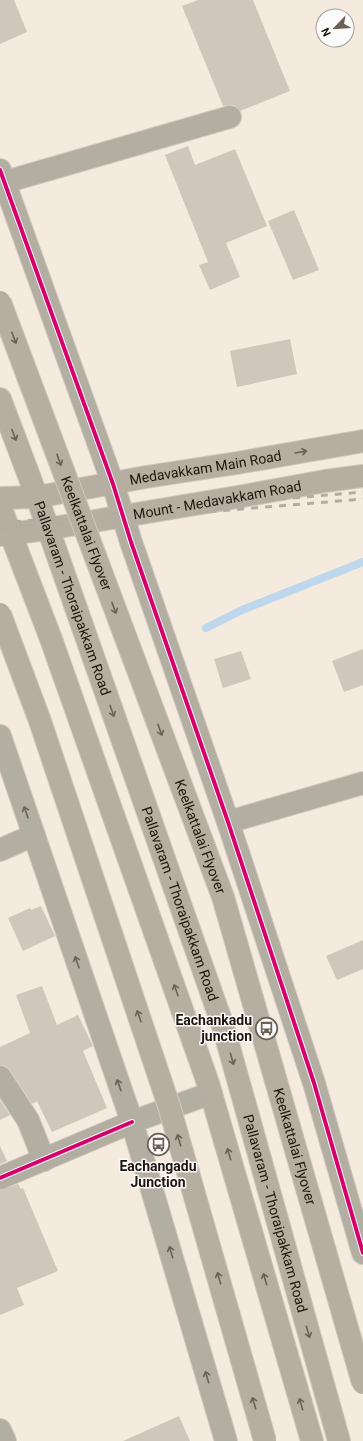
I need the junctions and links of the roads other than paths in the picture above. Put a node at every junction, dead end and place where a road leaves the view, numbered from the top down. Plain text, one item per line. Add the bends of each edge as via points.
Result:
1 (230, 117) dead end
2 (3, 176) edge
3 (0, 302) edge
4 (0, 399) edge
5 (363, 441) edge
6 (363, 476) edge
7 (113, 484) junction
8 (37, 497) junction
9 (0, 498) edge
10 (0, 506) edge
11 (122, 516) junction
12 (47, 529) junction
13 (5, 535) edge
14 (0, 614) edge
15 (0, 736) edge
16 (363, 784) edge
17 (228, 822) junction
18 (34, 835) junction
19 (0, 850) edge
20 (0, 1077) edge
21 (211, 1093) junction
22 (132, 1122) junction
23 (44, 1160) junction
24 (0, 1178) edge
25 (363, 1253) edge
26 (363, 1384) edge
27 (0, 1430) edge
28 (5, 1441) edge
29 (226, 1441) edge
30 (265, 1441) edge
31 (312, 1441) edge
32 (339, 1441) edge

1 - 2 street
2 - 7 street
3 -> 26 main road, Keelkattalai Flyover, bridge via 223,898
4 -> 8 main road, Pallavaram - Thoraipakkam Road
7 -> 5 main road, Medavakkam Main Road
6 - 11 main road, Mount - Medavakkam Road
7 - 8 main road, Medavakkam Main Road
7 - 11 street
8 - 9 main road, Medavakkam Main Road
8 - 12 main road, Pallavaram - Thoraipakkam Road
10 - 13 main road, Pallavaram - Thoraipakkam Road
11 - 12 main road, Mount - Medavakkam Road
11 - 17 street
12 - 13 main road, Mount - Medavakkam Road
12 -> 32 main road, Pallavaram - Thoraipakkam Road via 223,1026
21 -> 13 main road, Pallavaram - Thoraipakkam Road via 54,646
30 -> 14 main road, bridge via 169,1106 40,721
18 -> 15 street
16 - 17 street
17 - 25 street via 314,1083
18 - 19 street
22 -> 18 street
20 - 23 street via 28,1120
21 - 22 street
31 -> 21 main road, Pallavaram - Thoraipakkam Road
22 - 23 street
29 -> 22 street
23 - 24 street
27 - 28 street

